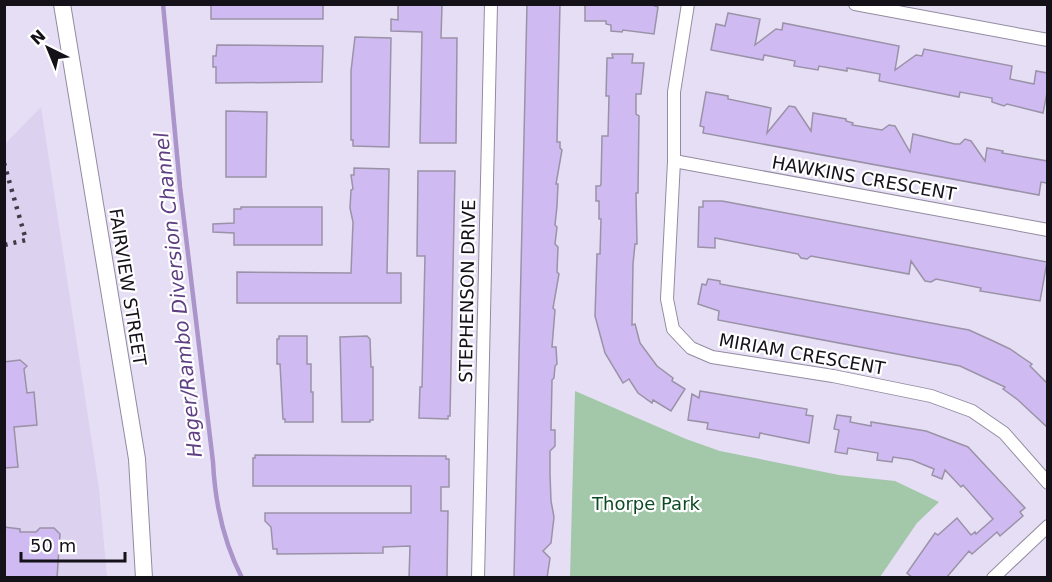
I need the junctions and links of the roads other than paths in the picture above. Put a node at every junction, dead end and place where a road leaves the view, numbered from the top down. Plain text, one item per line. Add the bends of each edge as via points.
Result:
1 (62, 4) edge
2 (491, 4) edge
3 (688, 4) edge
4 (855, 4) edge
5 (1047, 40) edge
6 (674, 161) junction
7 (1047, 230) edge
8 (1047, 483) edge
9 (1047, 526) edge
10 (144, 578) edge
11 (478, 578) edge
12 (993, 578) edge

1 - 10 main road, FAIRVIEW STREET via 137,459
2 - 11 street, STEPHENSON DRIVE
3 - 6 street, MIRIAM CRESCENT via 674,92
4 - 5 street
6 - 7 street, HAWKINS CRESCENT
6 - 8 street, MIRIAM CRESCENT via 667,299 673,329 691,348 712,357 931,396 972,411 1004,433
9 - 12 street

